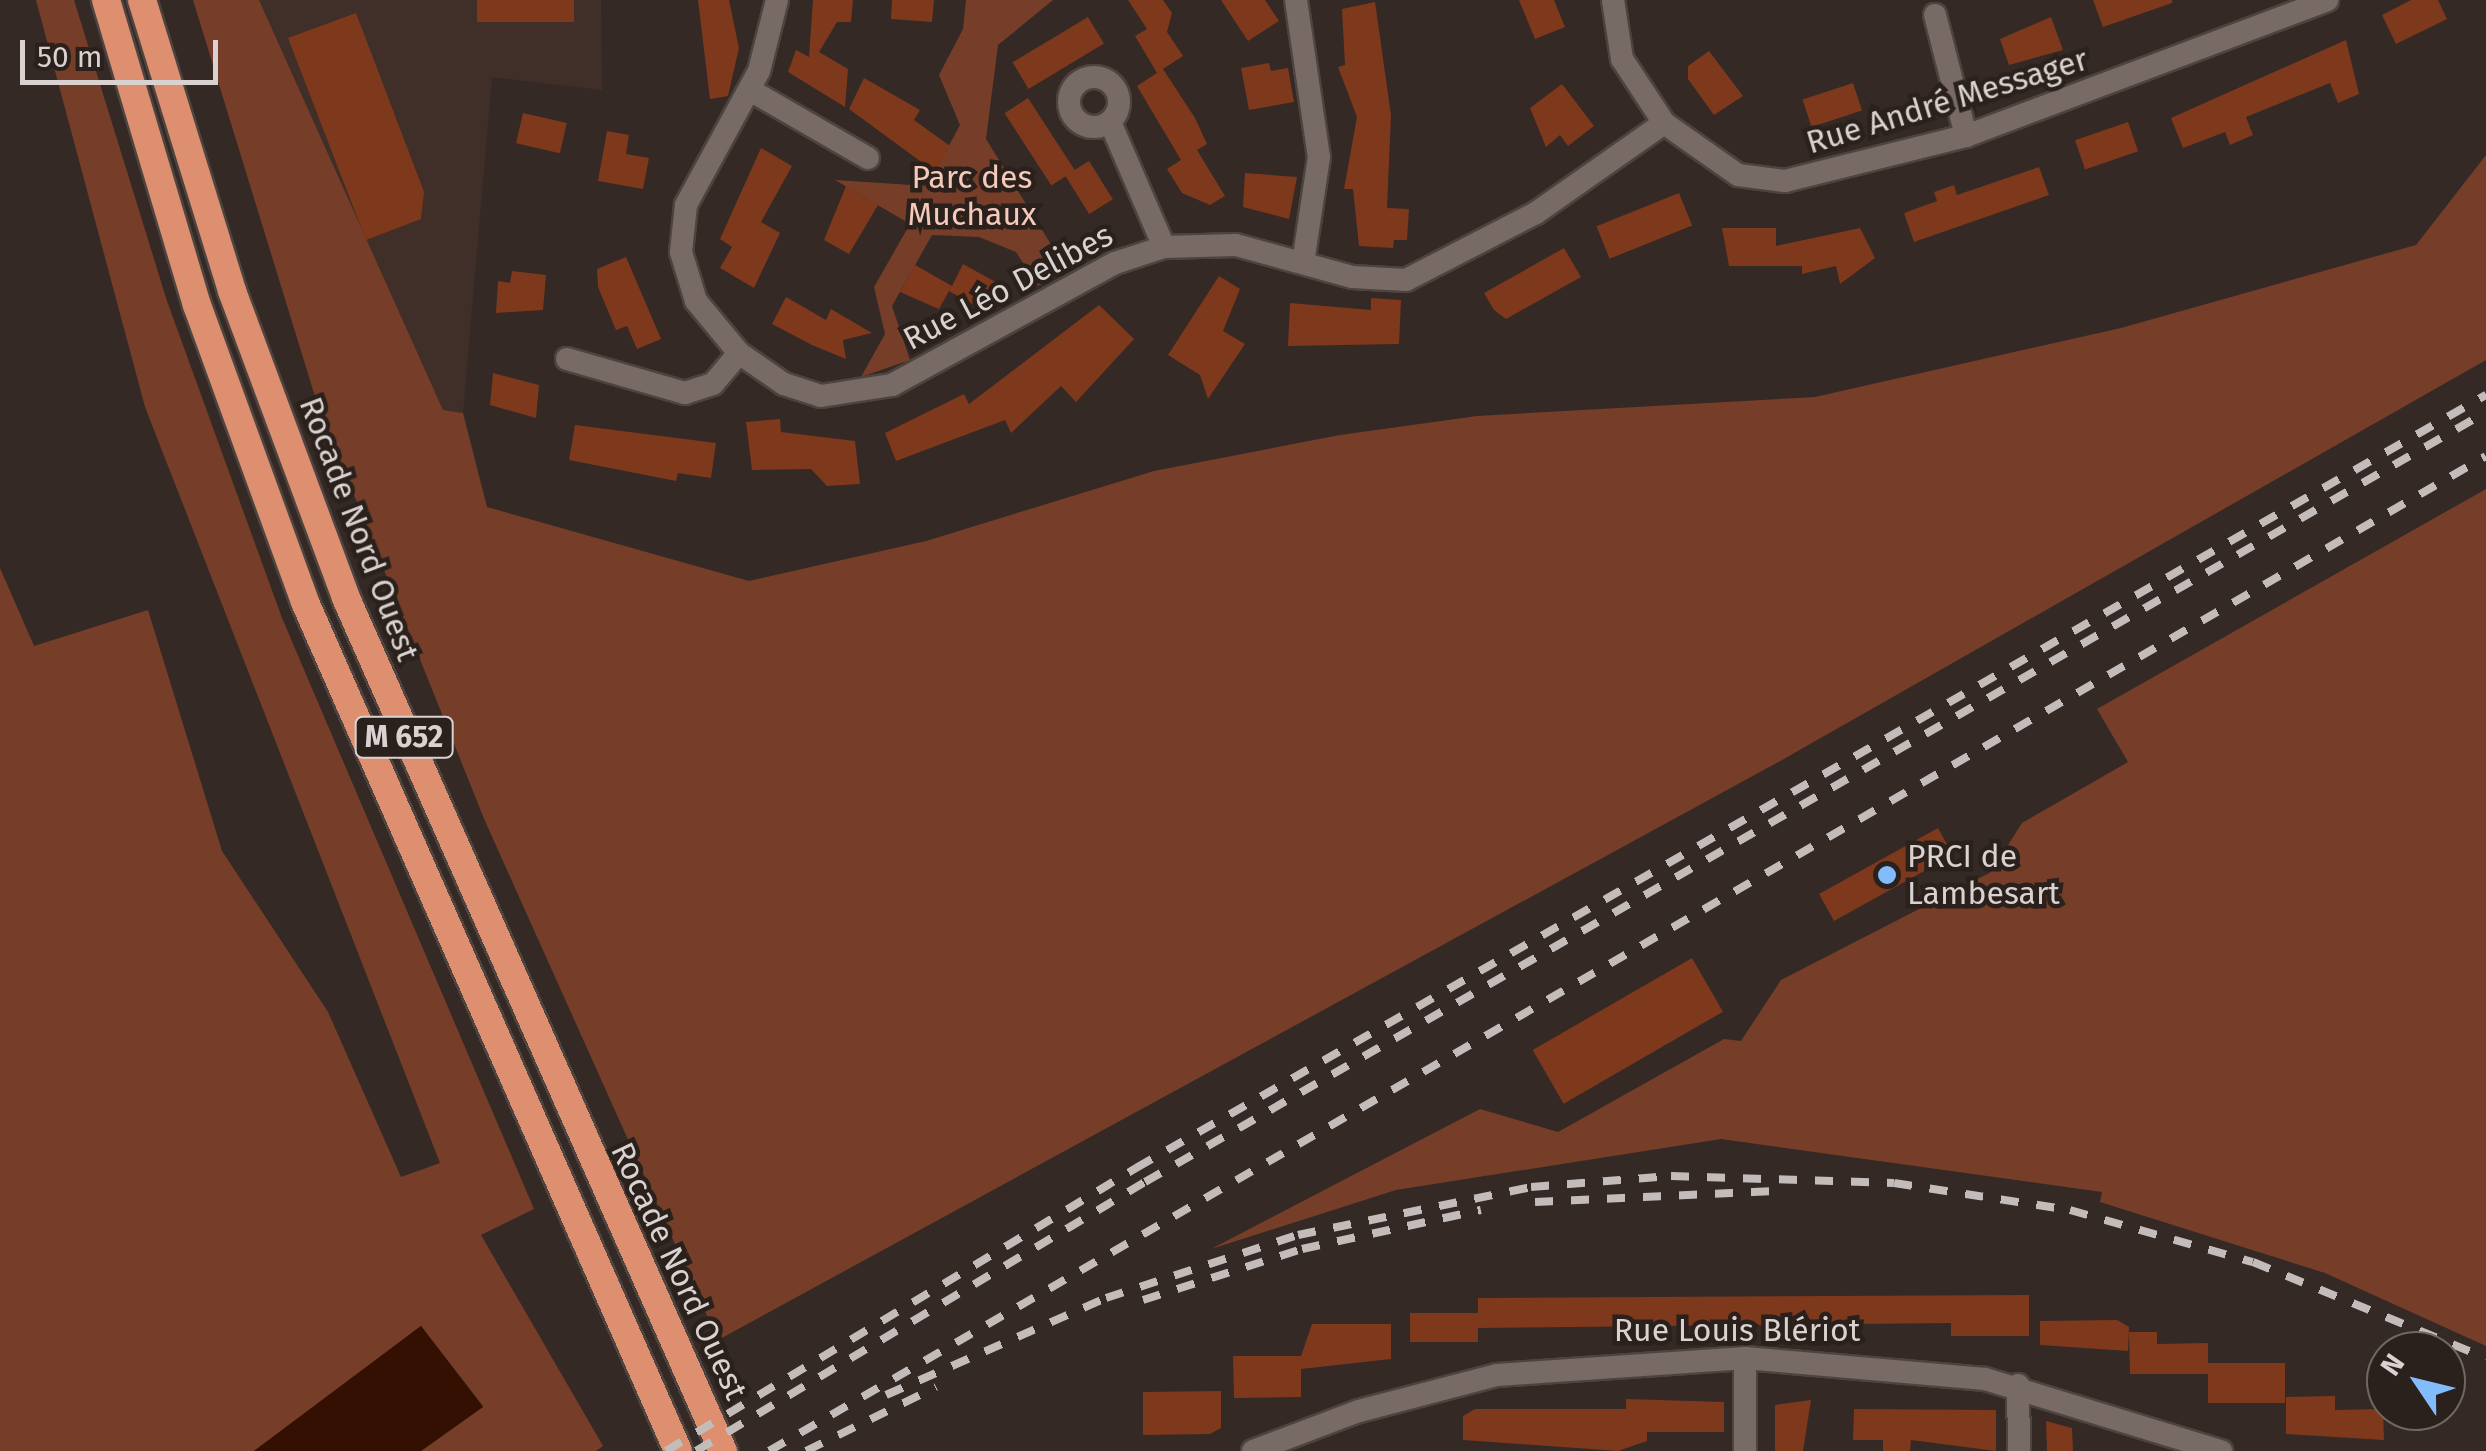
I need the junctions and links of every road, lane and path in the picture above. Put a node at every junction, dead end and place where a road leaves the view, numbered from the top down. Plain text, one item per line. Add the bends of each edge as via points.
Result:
1 (106, 0) edge
2 (142, 0) edge
3 (777, 0) edge
4 (1296, 0) edge
5 (1613, 0) edge
6 (2327, 0) edge
7 (1935, 16) dead end
8 (750, 90) junction
9 (1110, 122) dead end
10 (1664, 123) junction
11 (1966, 136) junction
12 (868, 158) dead end
13 (1164, 247) junction
14 (1304, 264) junction
15 (739, 352) junction
16 (567, 359) dead end
17 (1745, 1358) junction
18 (2018, 1385) junction
19 (678, 1451) edge
20 (723, 1451) edge
21 (1253, 1451) edge
22 (1745, 1451) edge
23 (2019, 1451) edge
24 (2221, 1451) edge

1 - 19 highway, M 652 via 197,304 298,584
2 - 20 highway, Rocade Nord Ouest / M 652 via 237,306 346,598
3 - 8 street, Rue Léo Delibes
4 - 14 street via 1319,157
5 - 10 street, Rue André Messager via 1622,59
6 - 11 street, Rue André Messager
7 - 11 street
8 - 12 street
8 - 15 street, Rue Léo Delibes via 686,205 680,235 696,301
9 - 13 street
10 - 11 street, Rue André Messager via 1714,162 1767,180
10 - 14 street, Rue Léo Delibes via 1442,268 1392,282
13 - 14 street, Rue Léo Delibes via 1236,244
13 - 15 street, Rue Léo Delibes via 1115,263 876,392 804,392
15 - 16 street via 713,384 685,394
17 - 18 street, Rue Louis Blériot via 1896,1365
17 - 21 street, Rue Louis Blériot via 1496,1375 1359,1410
17 - 22 street
18 - 23 street
18 - 24 street, Rue Louis Blériot

